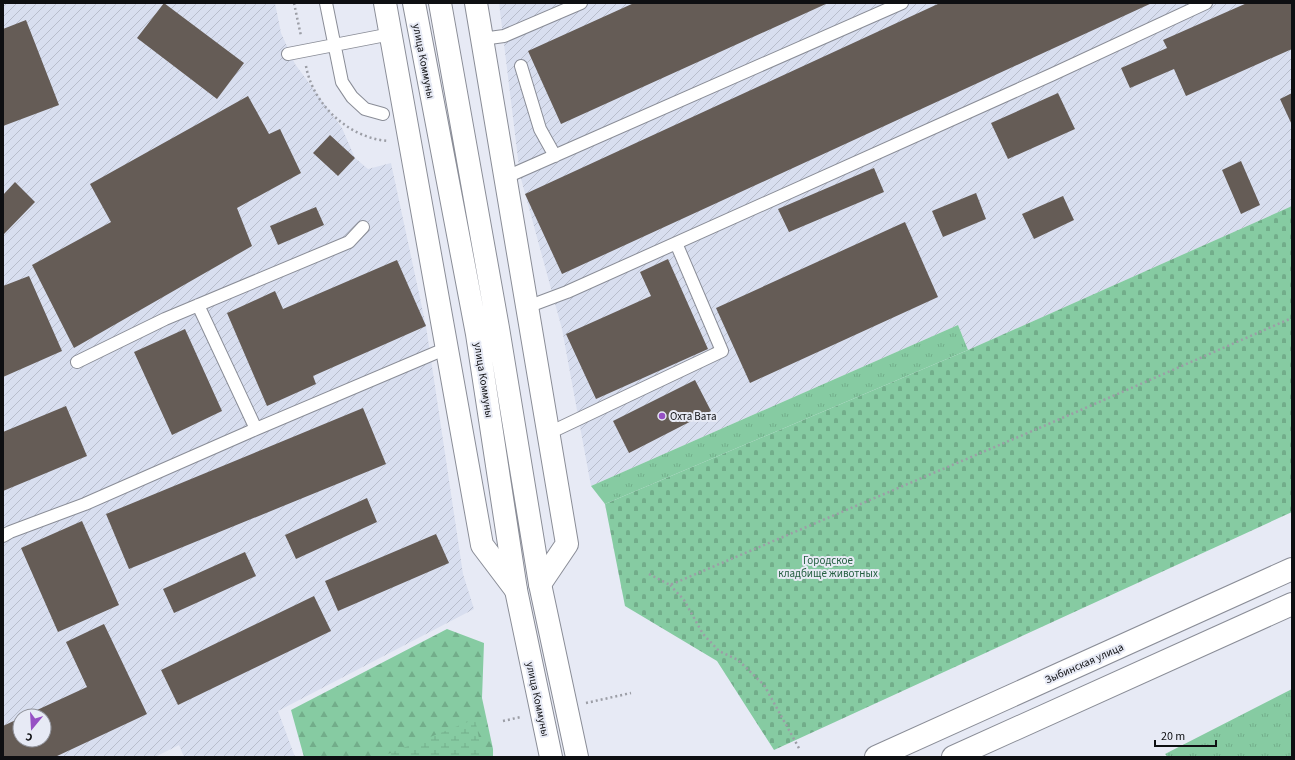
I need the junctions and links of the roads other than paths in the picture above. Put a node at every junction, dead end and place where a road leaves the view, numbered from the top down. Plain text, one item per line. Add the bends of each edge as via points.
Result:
1 (326, 3) edge
2 (385, 3) edge
3 (414, 3) edge
4 (440, 3) edge
5 (476, 3) edge
6 (902, 3) edge
7 (1206, 3) edge
8 (574, 5) edge
9 (391, 34) junction
10 (482, 39) junction
11 (334, 46) junction
12 (288, 54) dead end
13 (521, 66) dead end
14 (383, 114) dead end
15 (555, 156) junction
16 (504, 178) junction
17 (363, 227) dead end
18 (676, 243) junction
19 (198, 304) junction
20 (527, 307) junction
21 (447, 348) junction
22 (77, 362) dead end
23 (256, 429) junction
24 (549, 433) junction
25 (3, 536) edge
26 (1292, 569) edge
27 (540, 584) junction
28 (516, 590) junction
29 (1292, 604) edge
30 (550, 757) edge
31 (577, 757) edge
32 (876, 757) edge
33 (954, 757) edge

1 - 11 lane
2 - 9 street
3 - 28 street, улица Коммуны via 477,334
4 - 27 street, улица Коммуны via 498,328
5 - 10 street
6 - 15 lane
7 - 18 lane
8 - 10 lane via 504,36
9 - 11 lane
9 - 21 street
10 - 16 street
11 - 12 lane
11 - 14 lane via 342,82 352,97 365,109
13 - 15 lane via 540,129
15 - 16 lane
16 - 20 street
17 - 19 lane via 349,242
18 - 20 lane via 567,292
18 - 24 lane via 722,351
19 - 22 lane
19 - 23 lane
20 - 24 street
21 - 23 lane
21 - 28 street via 482,545
23 - 25 lane via 85,504
24 - 27 street via 567,544
26 - 32 street, Зыбинская улица
27 - 31 street, улица Коммуны
28 - 30 street, улица Коммуны
29 - 33 street

